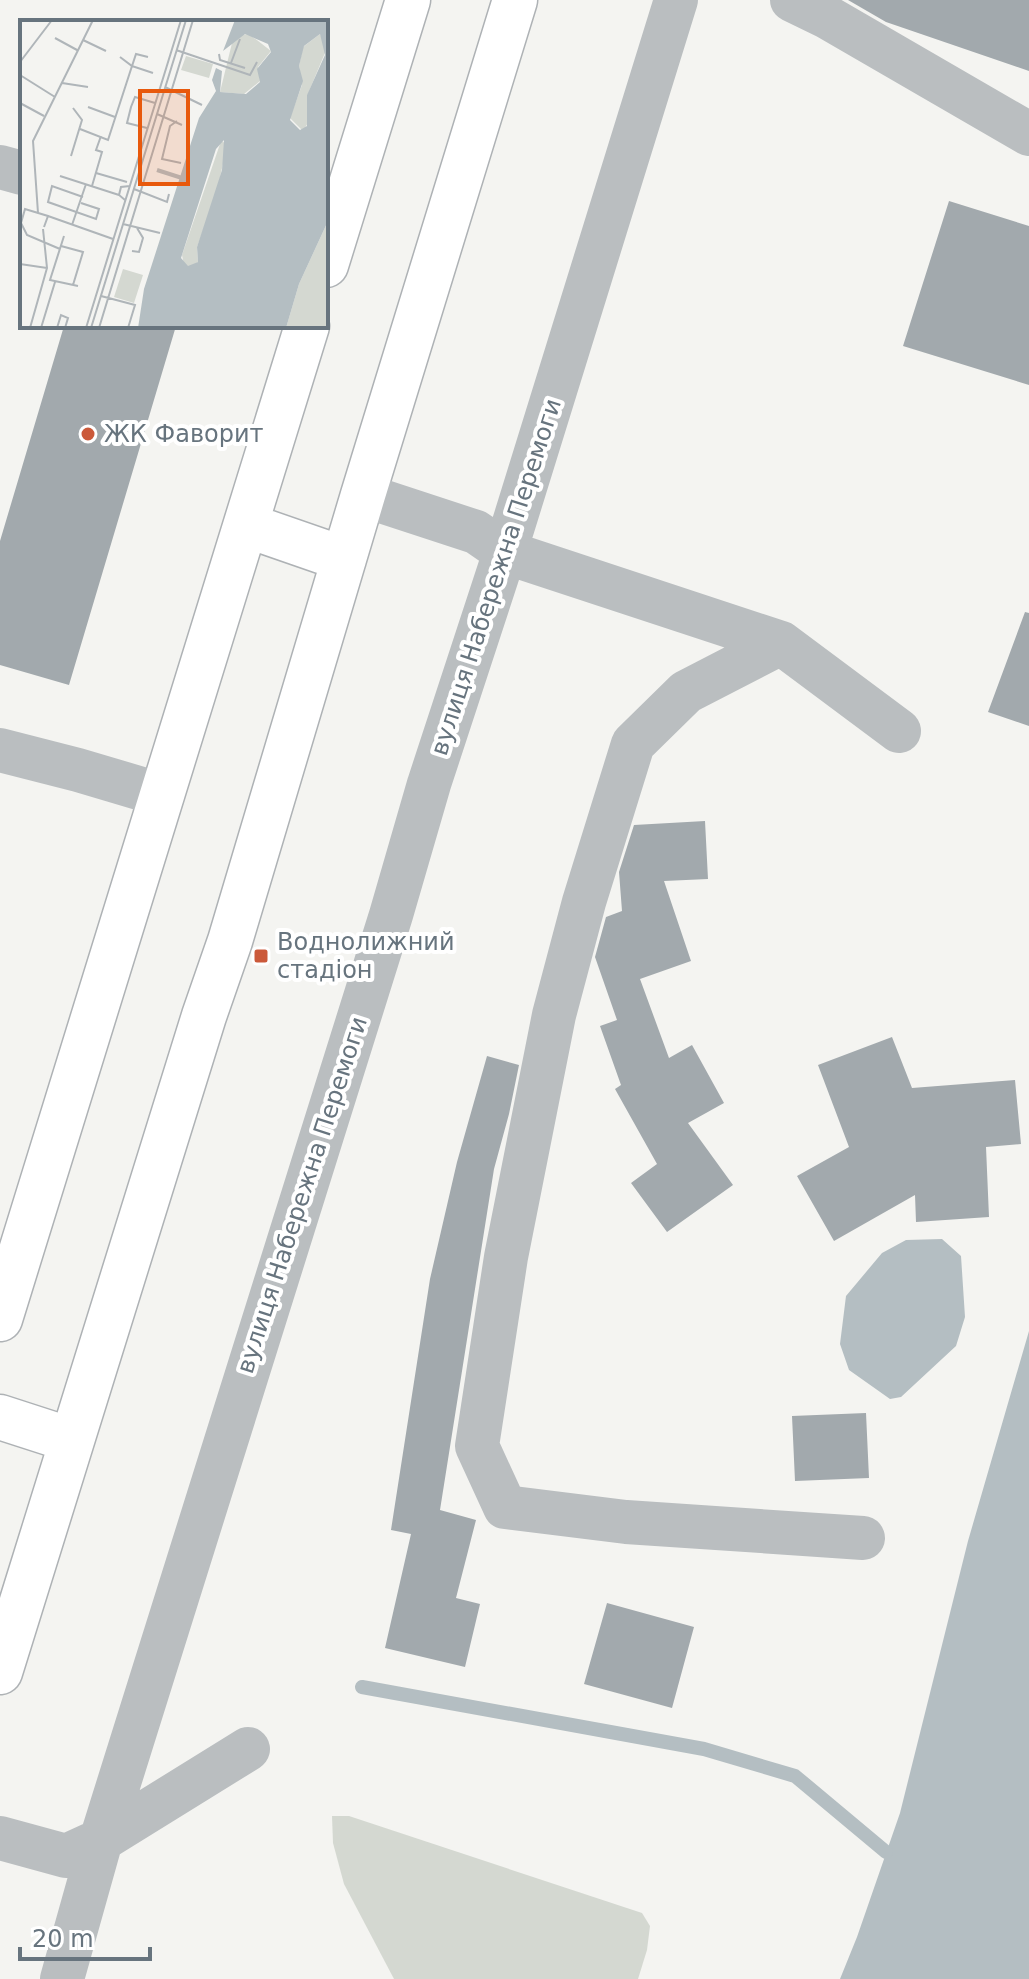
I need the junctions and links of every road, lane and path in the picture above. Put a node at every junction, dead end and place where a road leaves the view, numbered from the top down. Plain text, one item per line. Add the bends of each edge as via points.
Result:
1 (408, 0) edge
2 (515, 0) edge
3 (676, 0) edge
4 (792, 0) edge
5 (1029, 134) edge
6 (0, 167) edge
7 (20, 172) edge
8 (328, 258) edge
9 (306, 328) edge
10 (363, 495) junction
11 (246, 525) junction
12 (505, 552) junction
13 (344, 559) junction
14 (781, 643) junction
15 (899, 731) dead end
16 (0, 750) edge
17 (162, 795) junction
18 (0, 1319) edge
19 (0, 1417) edge
20 (71, 1440) junction
21 (863, 1538) dead end
22 (0, 1672) edge
23 (248, 1749) dead end
24 (0, 1838) edge
25 (101, 1840) junction
26 (62, 1979) edge

1 - 8 main road
2 - 10 main road
3 - 12 street, вулиця Набережна Перемоги
4 - 5 street
6 - 7 street
9 - 11 main road
10 - 12 street via 476,532
10 - 13 main road
11 - 13 main road
11 - 17 main road
12 - 14 street
12 - 25 street, вулиця Набережна Перемоги
13 - 20 main road via 230,941
14 - 15 street
14 - 21 street via 686,692 633,744 554,1015 506,1257 477,1446 505,1507 626,1522
16 - 17 street
17 - 18 main road
19 - 20 main road
20 - 22 main road
23 - 25 street
24 - 25 street via 66,1856
25 - 26 street, вулиця Набережна Перемоги

